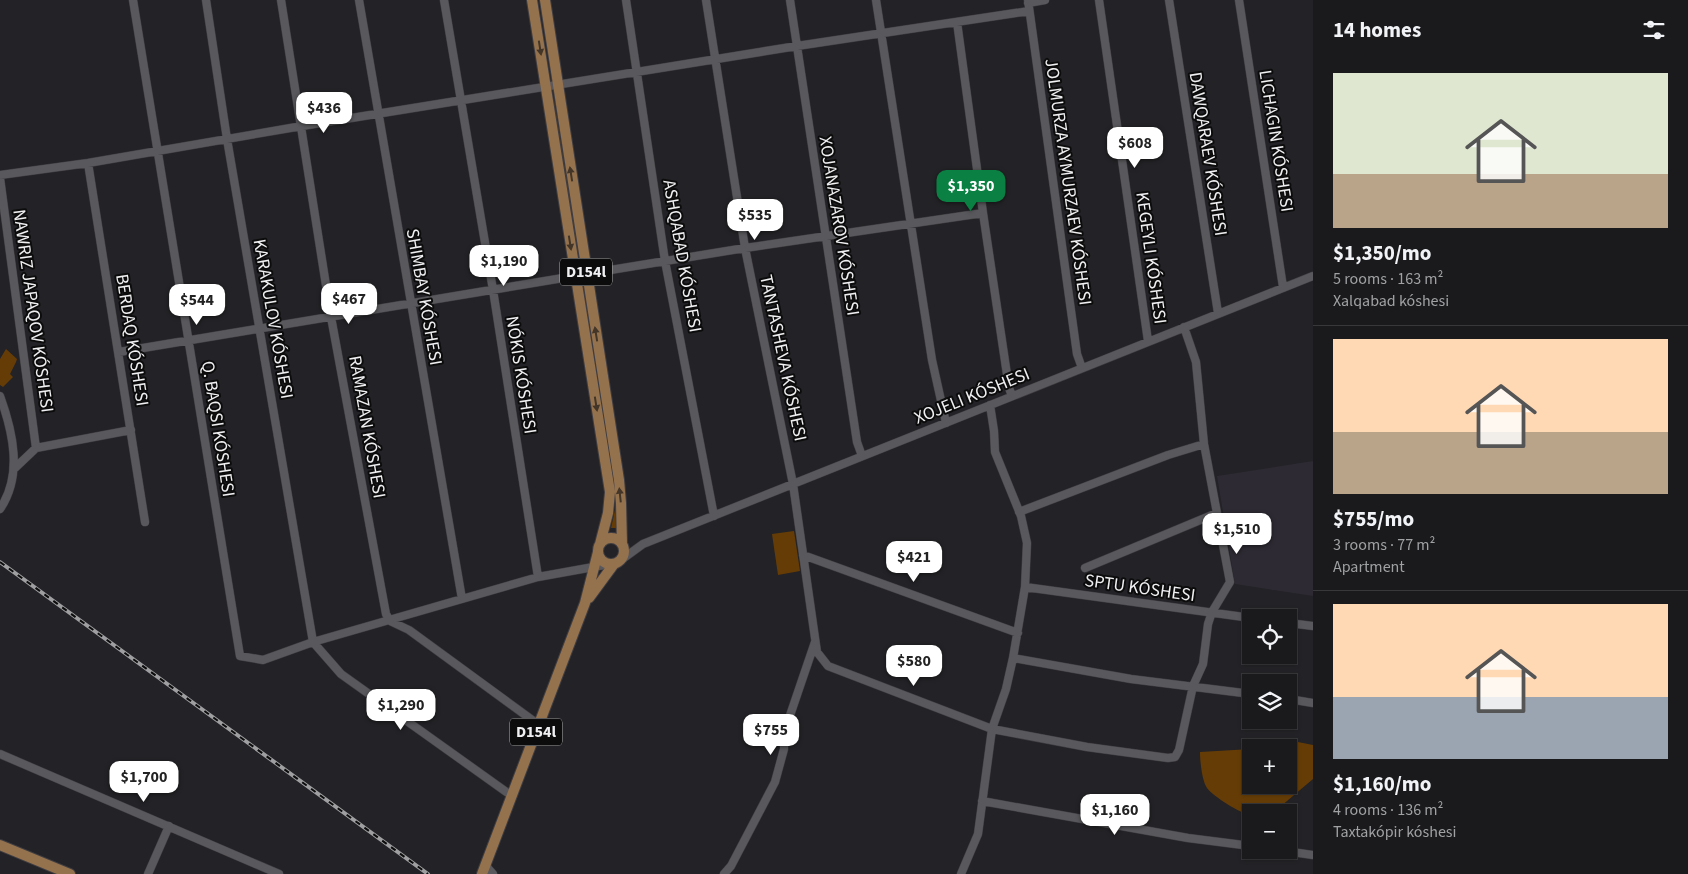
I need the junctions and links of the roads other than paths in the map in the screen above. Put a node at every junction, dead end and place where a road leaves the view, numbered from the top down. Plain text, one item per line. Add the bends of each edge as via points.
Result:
1 (133, 0) edge
2 (206, 0) edge
3 (281, 0) edge
4 (359, 0) edge
5 (444, 0) edge
6 (532, 0) edge
7 (545, 0) edge
8 (626, 0) edge
9 (706, 0) edge
10 (790, 0) edge
11 (876, 0) edge
12 (1045, 0) edge
13 (1100, 0) edge
14 (1169, 0) edge
15 (1239, 0) edge
16 (1028, 5) edge
17 (957, 22) junction
18 (881, 34) junction
19 (797, 46) junction
20 (715, 60) junction
21 (638, 73) junction
22 (558, 85) junction
23 (546, 87) junction
24 (461, 101) junction
25 (378, 114) junction
26 (302, 126) junction
27 (227, 139) junction
28 (157, 152) junction
29 (88, 163) junction
30 (0, 177) edge
31 (983, 213) junction
32 (911, 225) junction
33 (826, 236) junction
34 (745, 248) junction
35 (666, 261) junction
36 (581, 275) junction
37 (1313, 276) edge
38 (1283, 287) junction
39 (493, 290) junction
40 (410, 304) junction
41 (1218, 313) junction
42 (331, 317) junction
43 (1184, 327) junction
44 (260, 329) junction
45 (188, 340) junction
46 (1148, 341) junction
47 (119, 352) junction
48 (1082, 368) junction
49 (0, 396) edge
50 (1012, 396) junction
51 (990, 405) junction
52 (946, 423) junction
53 (131, 430) junction
54 (1204, 444) junction
55 (36, 448) junction
56 (862, 456) junction
57 (14, 468) junction
58 (793, 484) junction
59 (0, 509) edge
60 (1019, 512) junction
61 (1217, 513) junction
62 (714, 516) junction
63 (145, 522) dead end
64 (622, 544) junction
65 (642, 544) junction
66 (599, 548) junction
67 (804, 554) junction
68 (615, 562) junction
69 (594, 567) junction
70 (1085, 568) dead end
71 (538, 577) junction
72 (1024, 588) junction
73 (462, 599) junction
74 (585, 603) junction
75 (1212, 612) junction
76 (1242, 617) edge
77 (390, 620) junction
78 (1297, 624) edge
79 (1313, 626) edge
80 (1018, 633) junction
81 (816, 640) junction
82 (313, 642) junction
83 (1013, 658) junction
84 (1192, 686) junction
85 (1242, 693) edge
86 (1297, 700) edge
87 (1313, 703) edge
88 (539, 725) junction
89 (992, 729) junction
90 (0, 754) edge
91 (512, 796) junction
92 (982, 801) junction
93 (169, 826) junction
94 (0, 845) edge
95 (1242, 845) edge
96 (1297, 853) edge
97 (1313, 855) edge
98 (484, 869) edge
99 (70, 874) edge
100 (148, 874) edge
101 (279, 874) edge
102 (493, 874) edge
103 (724, 874) edge
104 (961, 874) edge

1 - 28 street
2 - 27 street, KARAKULOV KÓSHESI
3 - 26 street, RAMAZAN KÓSHESI
4 - 25 street
5 - 24 street, NÓKIS KÓSHESI
6 -> 23 main road, D154l
7 - 22 main road, D154l
8 - 21 street, ASHQABAD KÓSHESI
9 - 20 street, TANTASHEVA KÓSHESI
10 - 19 street, XOJANAZAROV KÓSHESI
11 - 18 street
12 - 16 street
13 - 46 street, KEGEYLI KÓSHESI
14 - 41 street, DAWQARAEV KÓSHESI
15 - 38 street, LICHAGIN KÓSHESI
16 - 17 street
16 - 48 street, JOLMURZA AYMURZAEV KÓSHESI via 1077,354
17 - 18 street
17 - 31 street
18 - 19 street
18 - 32 street
19 - 20 street
19 - 33 street, XOJANAZAROV KÓSHESI
20 - 21 street
20 - 34 street, TANTASHEVA KÓSHESI
21 - 22 street
21 - 35 street, ASHQABAD KÓSHESI
22 - 23 street
36 -> 22 main road, D154l
23 - 24 street
23 -> 36 main road, D154l
24 - 25 street
24 - 39 street, NÓKIS KÓSHESI
25 - 26 street
25 - 40 street
26 - 27 street
26 - 42 street, RAMAZAN KÓSHESI
27 - 28 street
27 - 44 street, KARAKULOV KÓSHESI
28 - 29 street
28 - 45 street
29 - 30 street
29 - 47 street, BERDAQ KÓSHESI
30 - 55 street
31 - 32 street
31 - 50 street
32 - 33 street
32 - 52 street via 932,360
33 - 34 street
33 - 56 street, XOJANAZAROV KÓSHESI via 857,442
34 - 35 street
34 - 58 street, TANTASHEVA KÓSHESI
35 - 36 street
35 - 62 street, ASHQABAD KÓSHESI
36 - 39 street
64 -> 36 main road, D154l via 619,480
36 -> 66 main road, D154l via 610,492
37 - 38 street, XOJELI KÓSHESI
38 - 41 street, XOJELI KÓSHESI
39 - 40 street
39 - 71 street, NÓKIS KÓSHESI
40 - 42 street
40 - 73 street
41 - 43 street, XOJELI KÓSHESI
42 - 44 street
42 - 77 street, RAMAZAN KÓSHESI via 386,614
43 - 46 street, XOJELI KÓSHESI
43 - 54 street via 1196,362
44 - 45 street
44 - 82 street, KARAKULOV KÓSHESI
45 - 47 street
45 - 82 street via 240,656 263,660
46 - 48 street, XOJELI KÓSHESI
47 - 53 street, BERDAQ KÓSHESI
48 - 50 street, XOJELI KÓSHESI
49 - 57 street via 7,414
50 - 51 street, XOJELI KÓSHESI
51 - 52 street, XOJELI KÓSHESI
51 - 60 street via 995,452
52 - 56 street, XOJELI KÓSHESI
53 - 55 street
53 - 63 street, BERDAQ KÓSHESI
54 - 60 street
54 - 61 street
55 - 57 street
56 - 58 street, XOJELI KÓSHESI
57 - 59 street via 12,485
58 - 62 street, XOJELI KÓSHESI
58 - 67 street, TANTASHEVA KÓSHESI
60 - 72 street via 1027,543
61 - 70 street
61 - 75 street via 1230,582
62 - 65 street, XOJELI KÓSHESI
64 - 65 street
64 - 66 main road via 611,537 603,540
64 - 68 main road, D154l via 624,552
65 - 68 street
66 - 68 main road via 601,559
66 - 69 main road, D154l
67 - 80 street
67 - 81 street, TANTASHEVA KÓSHESI
68 - 69 street
68 - 74 main road, D154l
69 - 71 street
69 - 74 main road, D154l
71 - 73 street
72 - 75 street, SPTU KÓSHESI
72 - 80 street
73 - 77 street
74 - 88 main road, D154l
75 - 76 street, SPTU KÓSHESI
75 - 84 street via 1203,664
77 - 82 street
77 - 88 street via 409,630
78 - 79 street
80 - 83 street
81 - 89 street via 817,652 828,666
81 - 103 street via 784,733 784,749 775,782
82 - 91 street via 341,674
83 - 84 street via 1131,679
83 - 89 street
84 - 85 street
84 - 89 street via 1175,757 1088,747
86 - 87 street
88 - 91 main road, D154l
89 - 92 street
90 - 93 street
91 - 98 main road, D154l
92 - 95 street
92 - 104 street via 978,834
93 - 100 street
93 - 101 street
94 - 99 main road
96 - 97 street
98 - 102 street

